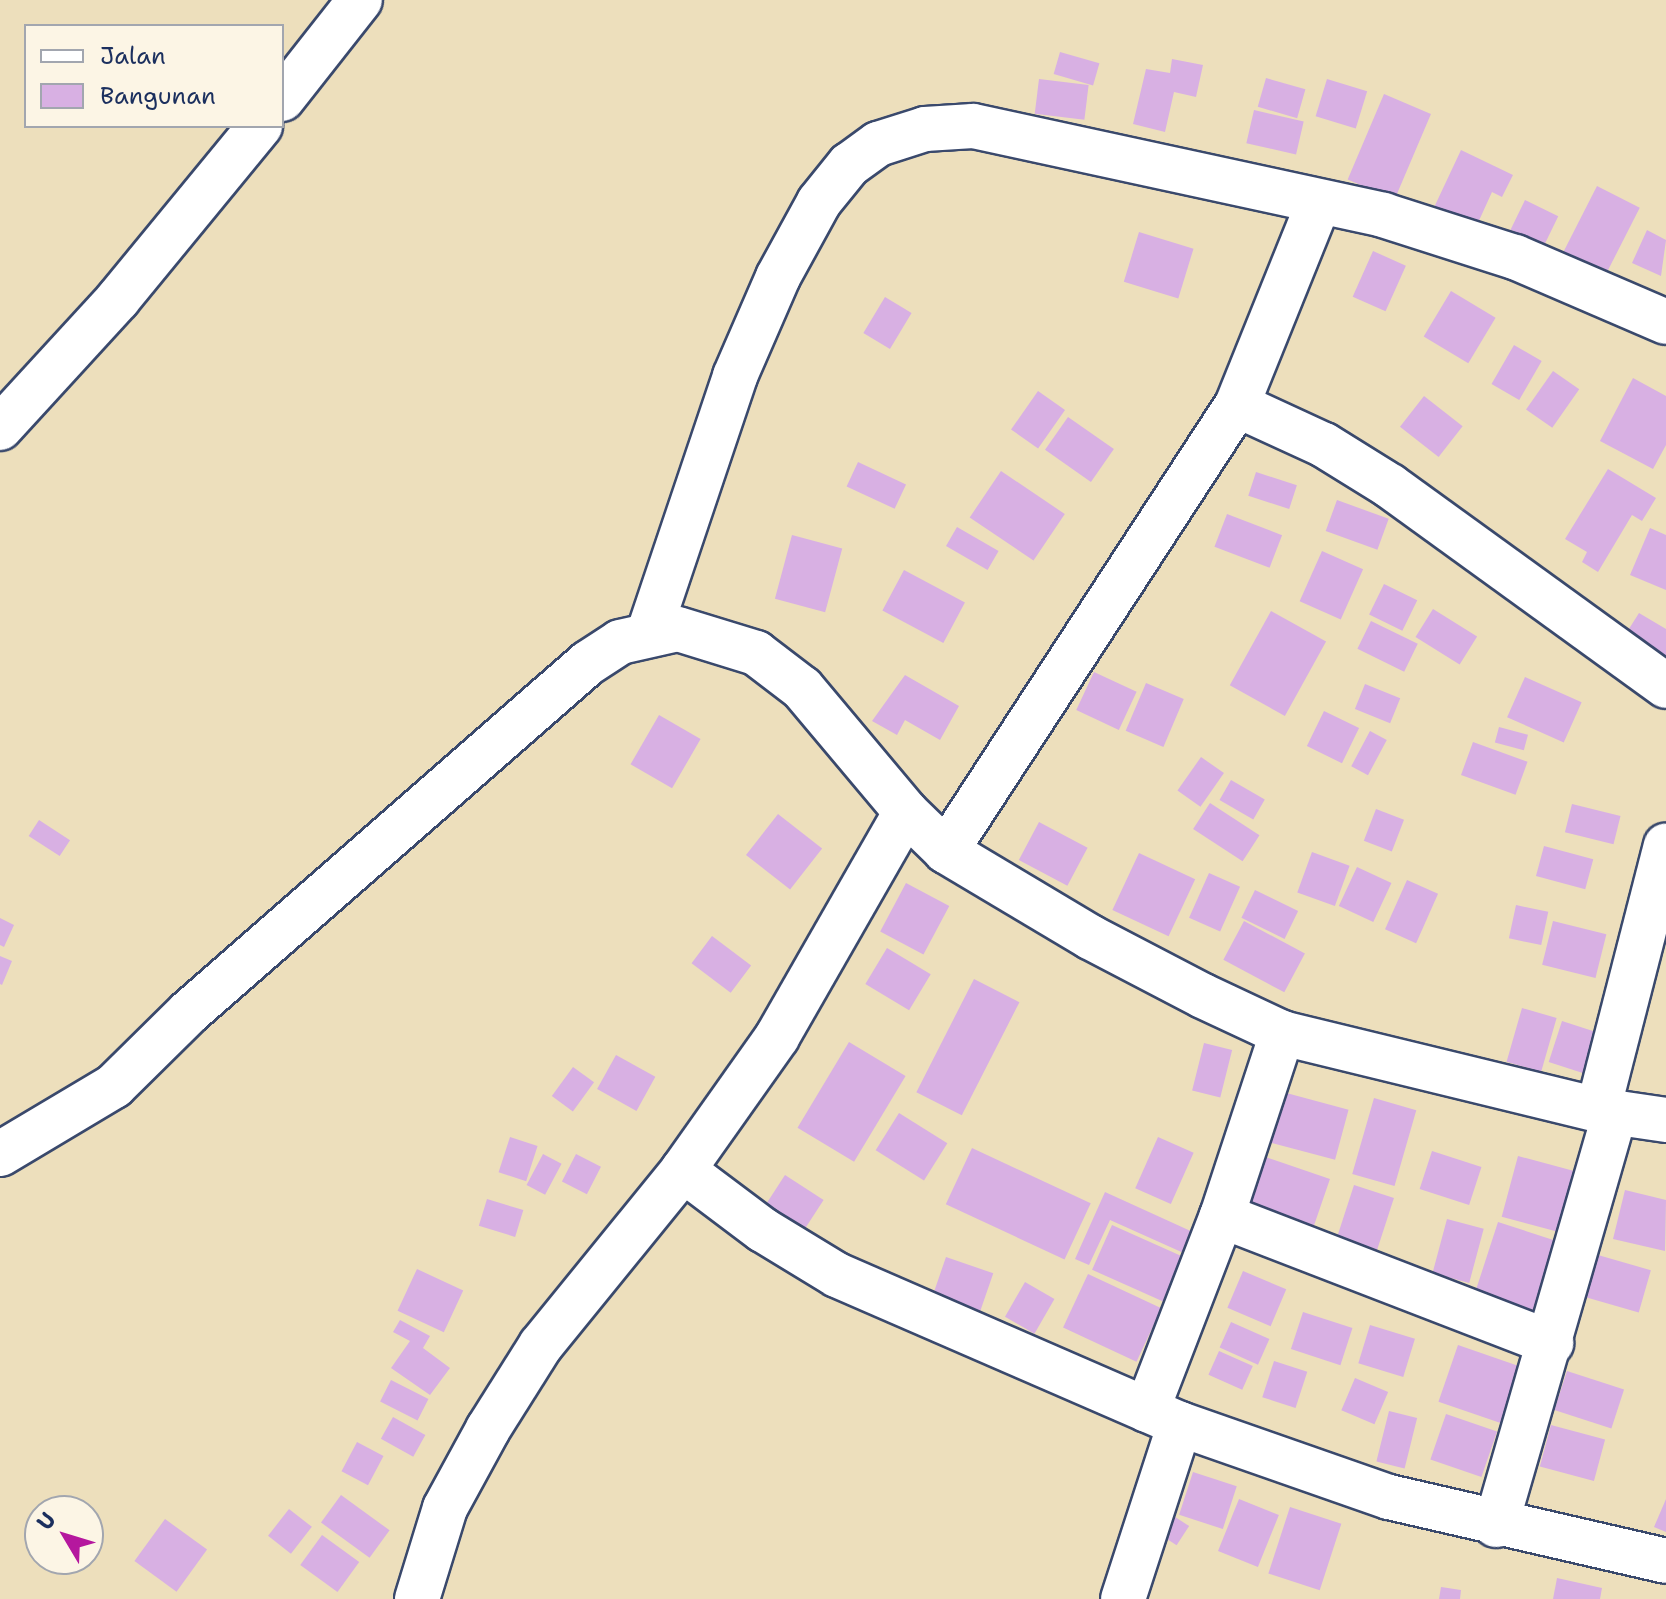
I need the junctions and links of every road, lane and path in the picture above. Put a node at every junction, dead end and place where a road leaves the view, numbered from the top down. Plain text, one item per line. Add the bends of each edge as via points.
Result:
1 (360, 0) edge
2 (284, 96) edge
3 (258, 128) edge
4 (1318, 205) junction
5 (1666, 322) edge
6 (1237, 405) junction
7 (0, 428) edge
8 (649, 632) junction
9 (1666, 686) edge
10 (906, 812) junction
11 (1666, 846) edge
12 (946, 851) junction
13 (1282, 1033) junction
14 (1606, 1111) junction
15 (1666, 1120) edge
16 (0, 1154) edge
17 (683, 1170) junction
18 (1222, 1216) junction
19 (1551, 1343) junction
20 (1164, 1417) junction
21 (1496, 1525) junction
22 (1666, 1561) edge
23 (417, 1599) edge
24 (1123, 1599) edge

1 - 2 street
3 - 7 street via 118,299
4 - 5 street via 1383,215 1488,247
4 - 6 street
4 - 8 street via 973,126 925,129 878,144 849,165 819,202 778,277 735,376
6 - 9 street via 1324,445 1390,486
6 - 12 street
8 - 10 street via 678,629 756,653 802,688
8 - 16 street via 620,642 588,663 189,1012 114,1086
10 - 12 street
10 - 17 street via 777,1037
11 - 14 street
12 - 13 street via 1090,937
13 - 14 street
13 - 18 street
14 - 15 street
14 - 19 street
17 - 20 street via 763,1230 837,1275
17 - 23 street via 541,1345 488,1429 445,1508
18 - 19 street
18 - 20 street
19 - 21 street
20 - 21 street via 1389,1497
20 - 24 street
21 - 22 street

